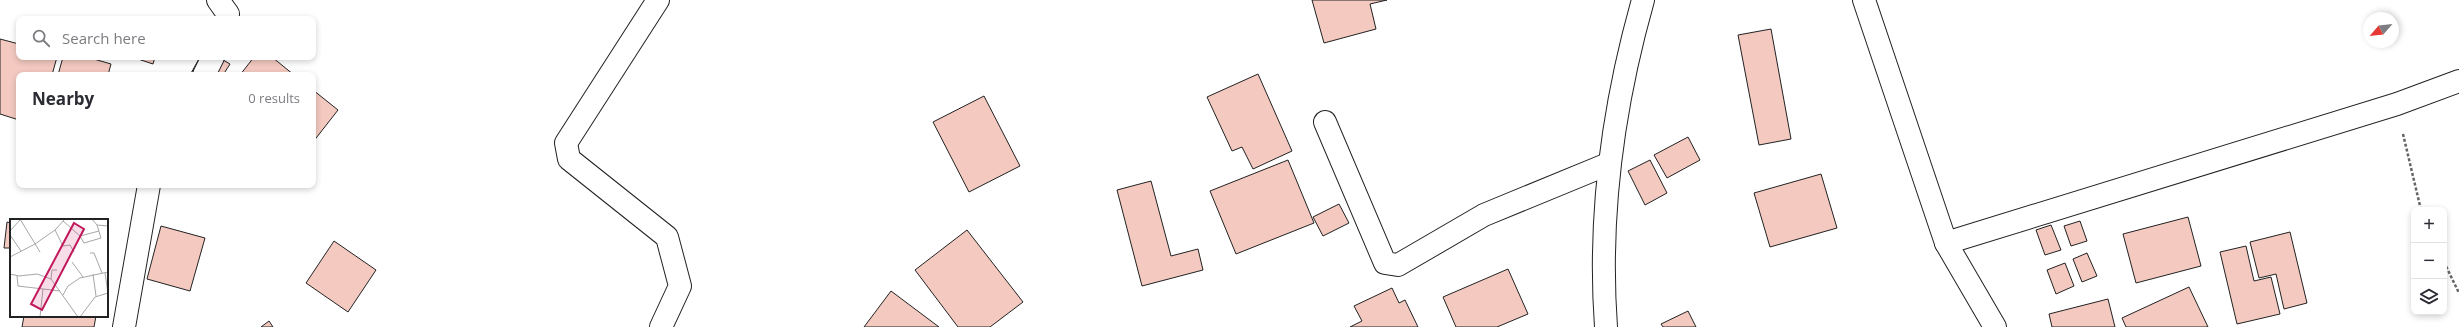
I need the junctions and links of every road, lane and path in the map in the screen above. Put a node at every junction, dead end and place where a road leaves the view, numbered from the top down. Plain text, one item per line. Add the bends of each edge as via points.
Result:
1 (658, 0) edge
2 (1643, 0) edge
3 (1864, 0) edge
4 (212, 60) edge
5 (206, 72) edge
6 (2459, 81) edge
7 (2397, 104) junction
8 (1325, 122) dead end
9 (1608, 164) junction
10 (148, 188) edge
11 (2420, 207) edge
12 (1946, 243) junction
13 (2447, 268) edge
14 (2459, 293) edge
15 (124, 327) edge
16 (661, 327) edge
17 (1606, 327) edge
18 (1996, 327) edge

1 - 16 street via 566,143 569,159 667,238 680,286
2 - 9 street via 1629,51
3 - 12 street
4 - 5 street
6 - 7 street
7 - 11 path
7 - 12 street
8 - 9 street via 1385,263 1398,265 1484,215
9 - 17 street via 1603,292
10 - 15 street
12 - 18 street
13 - 14 path

